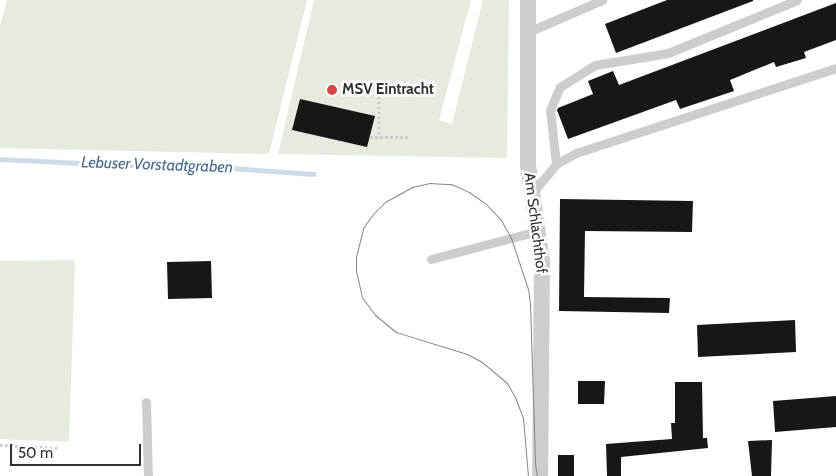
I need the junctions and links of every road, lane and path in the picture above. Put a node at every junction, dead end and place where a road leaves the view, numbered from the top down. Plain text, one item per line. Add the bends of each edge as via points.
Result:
1 (528, 0) edge
2 (602, 0) edge
3 (797, 0) edge
4 (776, 4) edge
5 (528, 32) junction
6 (836, 68) edge
7 (379, 96) dead end
8 (370, 137) dead end
9 (379, 137) junction
10 (410, 137) dead end
11 (556, 164) junction
12 (532, 193) junction
13 (538, 231) junction
14 (430, 259) dead end
15 (146, 402) dead end
16 (0, 445) edge
17 (59, 448) dead end
18 (148, 476) edge
19 (540, 476) edge

1 - 5 street, Am Schlachthof
2 - 5 lane
3 - 4 lane
4 - 11 lane via 668,53 595,65 560,87 550,110
5 - 12 street, Am Schlachthof via 528,165
6 - 11 lane via 576,153
7 - 9 path
8 - 9 path
9 - 10 path
11 - 12 lane
12 - 13 street, Am Schlachthof
13 - 14 lane
13 - 19 street, Am Schlachthof via 542,261
15 - 18 lane
16 - 17 path

